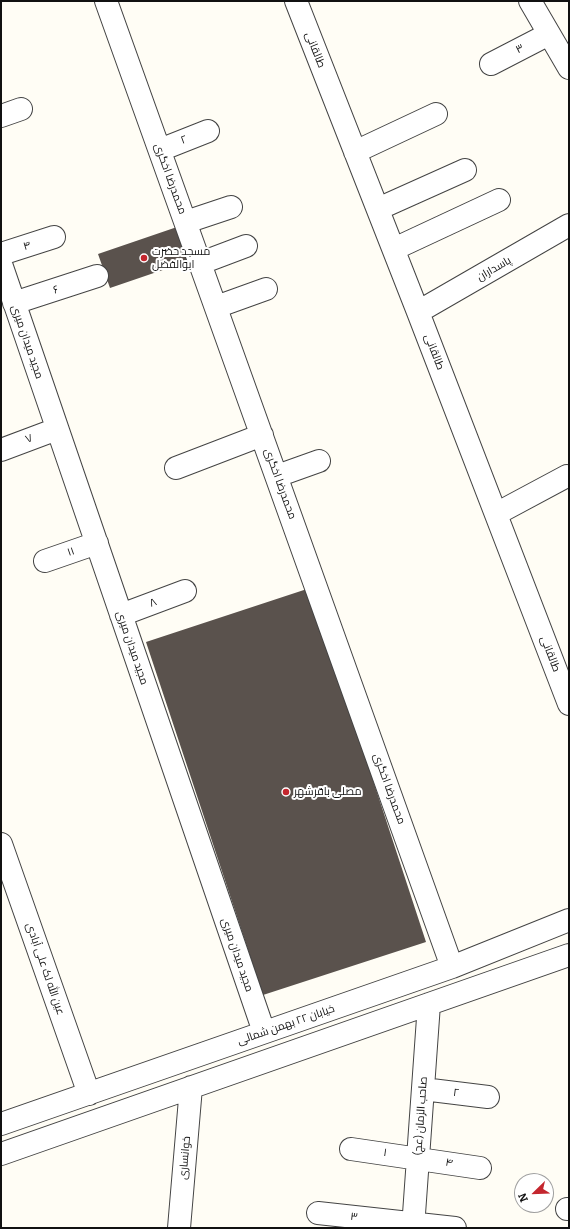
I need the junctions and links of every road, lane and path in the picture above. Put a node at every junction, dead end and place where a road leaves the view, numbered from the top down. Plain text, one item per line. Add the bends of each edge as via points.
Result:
1 (106, 1) edge
2 (296, 1) edge
3 (530, 1) edge
4 (549, 34) junction
5 (567, 61) edge
6 (491, 64) dead end
7 (436, 114) dead end
8 (208, 131) dead end
9 (160, 150) junction
10 (355, 152) junction
11 (465, 170) dead end
12 (499, 200) dead end
13 (231, 207) dead end
14 (378, 209) junction
15 (186, 222) junction
16 (569, 226) edge
17 (54, 237) dead end
18 (246, 246) dead end
19 (394, 249) junction
20 (1, 254) edge
21 (201, 263) junction
22 (1, 264) edge
23 (98, 276) dead end
24 (266, 289) dead end
25 (14, 303) junction
26 (216, 307) junction
27 (418, 312) junction
28 (57, 428) junction
29 (262, 435) junction
30 (1, 450) edge
31 (319, 461) dead end
32 (176, 468) dead end
33 (277, 476) junction
34 (567, 476) dead end
35 (496, 514) junction
36 (97, 543) junction
37 (45, 561) dead end
38 (185, 591) dead end
39 (121, 615) junction
40 (569, 704) edge
41 (1, 844) edge
42 (569, 920) edge
43 (569, 955) edge
44 (452, 967) junction
45 (430, 1004) junction
46 (264, 1032) junction
47 (191, 1088) junction
48 (423, 1089) junction
49 (89, 1094) junction
50 (488, 1097) dead end
51 (1, 1124) edge
52 (351, 1149) dead end
53 (1, 1154) edge
54 (418, 1158) junction
55 (480, 1168) dead end
56 (318, 1213) dead end
57 (413, 1226) edge
58 (179, 1228) edge
59 (455, 1228) edge

1 - 9 street, محمدرضا اخگری
2 - 10 street, طالقانی
3 - 4 street
4 - 5 street
4 - 6 street, ۳
7 - 10 street
8 - 9 street, ۲
9 - 15 street, محمدرضا اخگری
10 - 14 street, طالقانی
11 - 14 street
12 - 19 street
13 - 15 street
14 - 19 street, طالقانی
15 - 21 street, محمدرضا اخگری
16 - 27 street, پاسداران
17 - 20 street, ۴
18 - 21 street
19 - 27 street, طالقانی
21 - 26 street, محمدرضا اخگری
22 - 25 street, مجید میدان میری
23 - 25 street, ۶
24 - 26 street
25 - 28 street, مجید میدان میری
26 - 29 street, محمدرضا اخگری
27 - 35 street, طالقانی
28 - 30 street, ۷
28 - 36 street, مجید میدان میری
29 - 32 street
29 - 33 street, محمدرضا اخگری
31 - 33 street
33 - 44 street, محمدرضا اخگری
34 - 35 street
35 - 40 street, طالقانی
36 - 37 street, ۱۱
36 - 39 street, مجید میدان میری
38 - 39 street, ۸
39 - 46 street, مجید میدان میری
41 - 49 street, عین الله لک علی آبادی
42 - 44 street, خیابان ۲۲ بهمن شمالی
43 - 45 street
44 - 46 street, خیابان ۲۲ بهمن شمالی
45 - 47 street
45 - 48 street, صاحب الزمان (عج)
46 - 49 street, خیابان ۲۲ بهمن شمالی
47 - 53 street
47 - 58 street, خوانساری
48 - 50 street, ۲
48 - 54 street, صاحب الزمان (عج)
49 - 51 street, خیابان ۲۲ بهمن شمالی
52 - 54 street, ۱
54 - 55 street, ۴
54 - 57 street, صاحب الزمان (عج)
56 - 57 street, ۳
57 - 59 street

